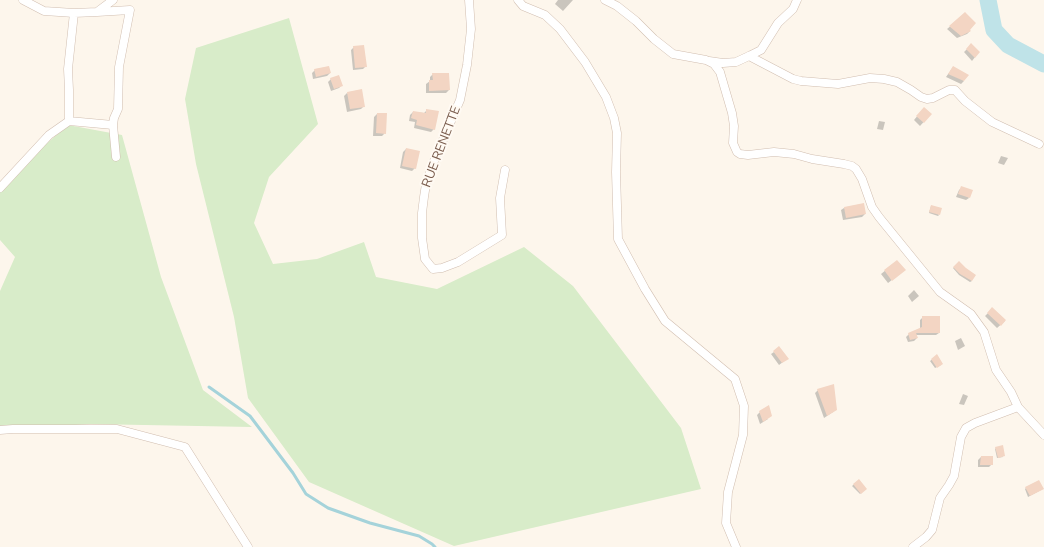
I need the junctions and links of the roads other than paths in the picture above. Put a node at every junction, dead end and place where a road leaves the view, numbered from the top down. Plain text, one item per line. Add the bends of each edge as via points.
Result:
1 (23, 0) edge
2 (113, 0) edge
3 (469, 0) edge
4 (518, 0) edge
5 (605, 0) edge
6 (798, 0) edge
7 (97, 12) junction
8 (74, 13) junction
9 (749, 56) junction
10 (706, 60) junction
11 (69, 121) junction
12 (113, 125) junction
13 (1039, 144) dead end
14 (116, 157) dead end
15 (506, 170) dead end
16 (0, 188) edge
17 (1018, 407) junction
18 (0, 430) edge
19 (1044, 435) edge
20 (248, 547) edge
21 (736, 547) edge
22 (913, 547) edge

1 - 8 street via 44,11
2 - 7 street
3 - 15 street, RUE RENETTE via 471,29 460,100 426,184 423,205 422,238 425,259 433,269 458,262 502,234 500,198
4 - 21 street via 523,6 545,15 560,29 585,62 606,97 617,134 618,239 645,289 665,321 735,379 744,406 743,435 728,492 726,523
5 - 10 street via 623,11 673,54
6 - 9 street via 789,14 778,23 760,50
7 - 8 street
7 - 12 street via 130,10 119,66 118,109
8 - 11 street via 68,69
9 - 10 street via 728,64
9 - 13 street via 801,81 838,84 870,78 884,79 898,82 926,99 955,90 992,122
10 - 17 street via 714,64 720,72 732,113 733,143 737,152 748,155 774,152 794,154 844,164 856,169 879,217 940,292 971,314 984,332 996,370
11 - 12 street
11 - 16 street via 49,135
12 - 14 street
17 - 19 street
17 - 22 street via 966,428 961,437 954,476 940,498 932,530
18 - 20 street via 117,429 185,447

